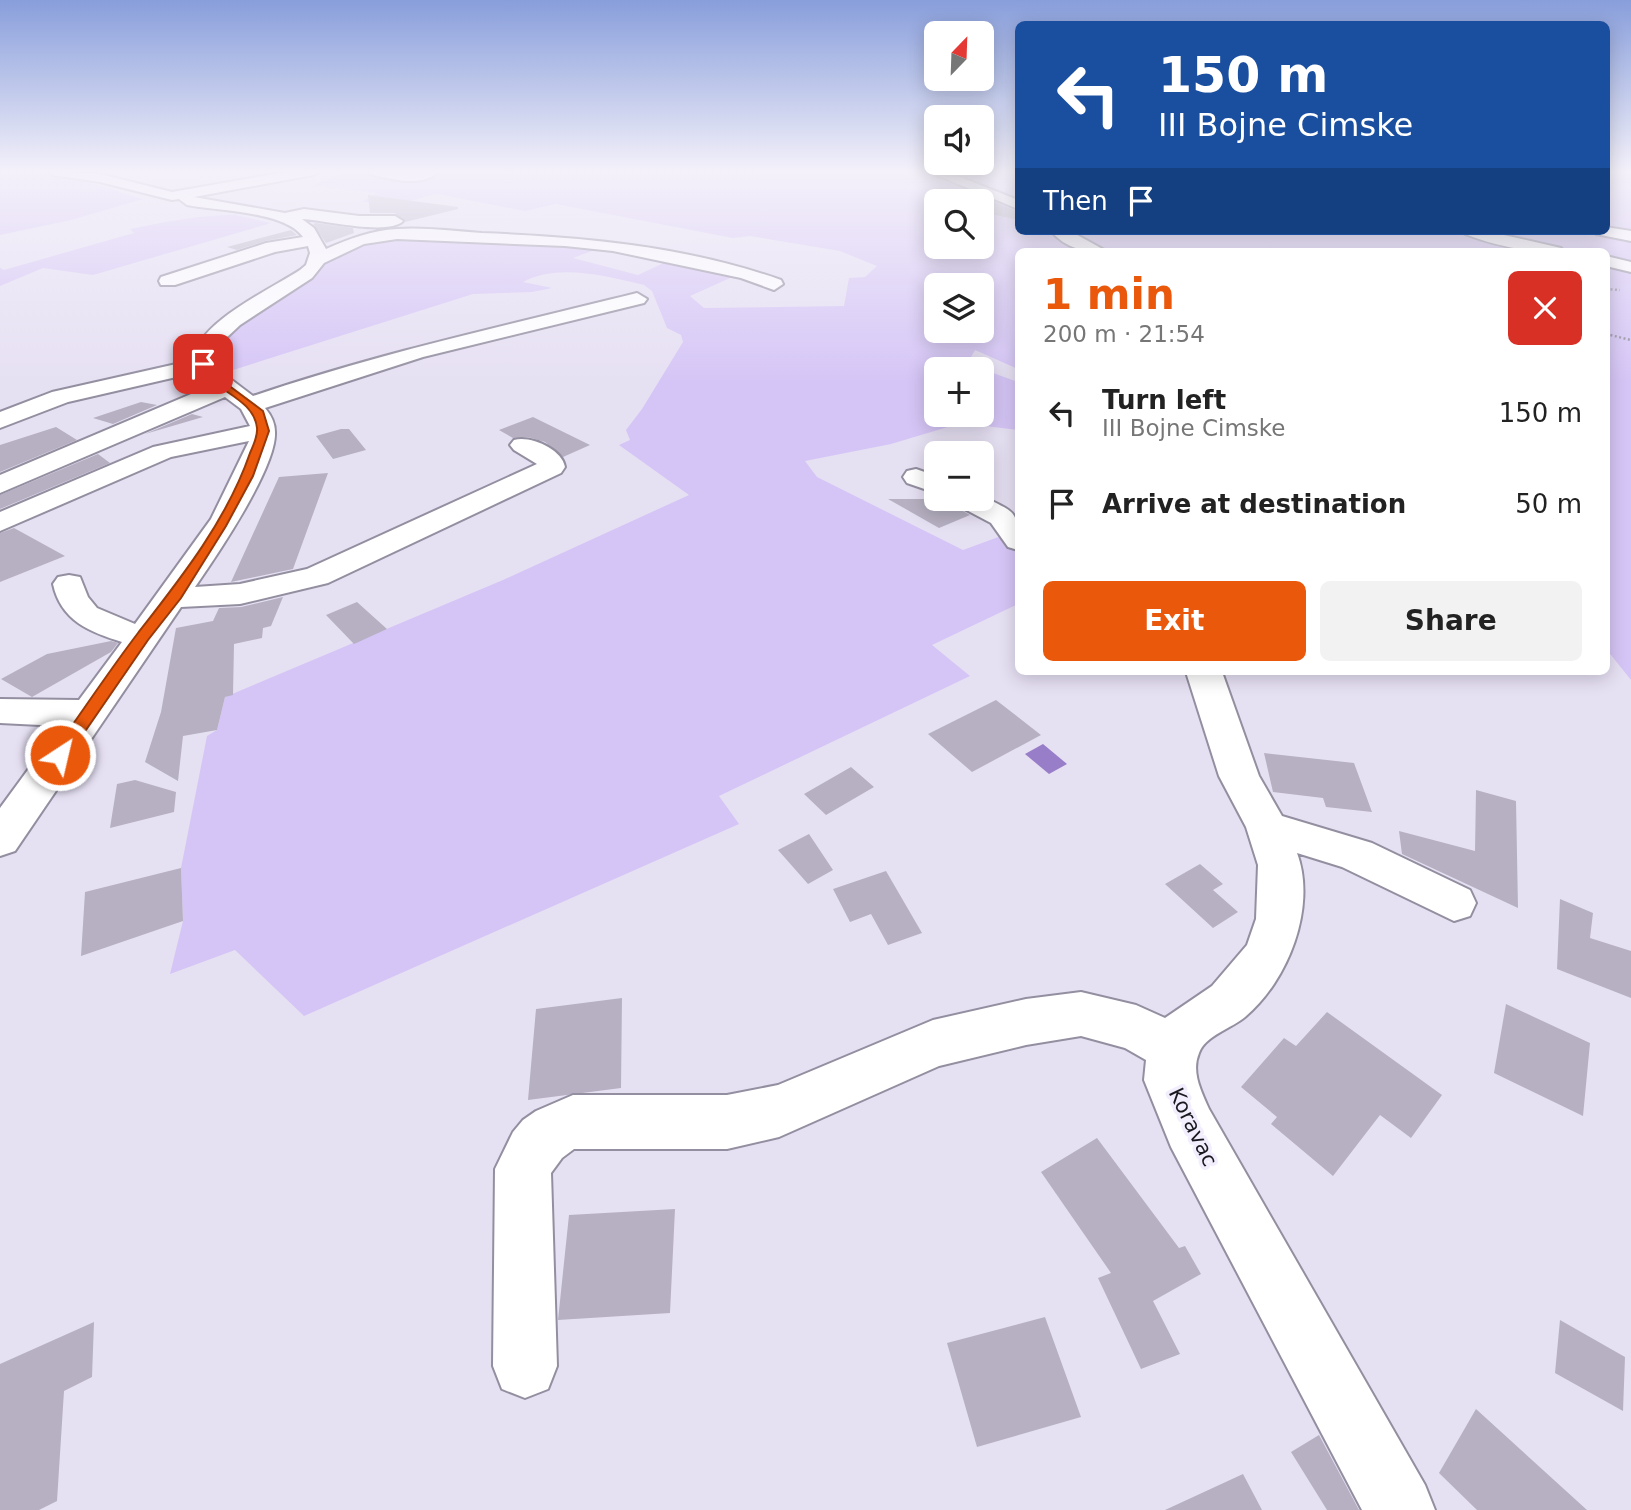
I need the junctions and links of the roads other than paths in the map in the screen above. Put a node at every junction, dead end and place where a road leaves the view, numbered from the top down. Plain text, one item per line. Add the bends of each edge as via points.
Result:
1 (311, 241) edge
2 (353, 241) edge
3 (563, 241) edge
4 (638, 241) edge
5 (1502, 241) edge
6 (1535, 248) edge
7 (315, 250) junction
8 (634, 250) junction
9 (1610, 262) edge
10 (1631, 267) edge
11 (168, 281) dead end
12 (774, 284) dead end
13 (637, 299) dead end
14 (203, 364) junction
15 (226, 388) junction
16 (252, 404) junction
17 (0, 421) edge
18 (263, 431) junction
19 (523, 445) dead end
20 (0, 485) edge
21 (989, 511) edge
22 (0, 522) edge
23 (1015, 537) edge
24 (69, 584) dead end
25 (174, 598) junction
26 (143, 637) junction
27 (1205, 675) edge
28 (0, 711) edge
29 (90, 712) junction
30 (1267, 827) junction
31 (0, 841) edge
32 (1454, 903) dead end
33 (1173, 1048) junction
34 (525, 1366) dead end
35 (1400, 1510) edge

1 - 7 street
2 - 7 street
3 - 8 street
4 - 8 street via 705,253 689,258
5 - 6 street
7 - 11 street via 272,247
7 - 14 street via 314,267 221,331 206,350
8 - 12 street
9 - 10 street
13 - 16 street via 408,354
14 - 15 street
14 - 17 street via 60,397
15 - 16 street
15 - 20 street
16 - 18 street
18 - 22 street via 162,452
18 - 25 street via 248,476
19 - 25 street via 551,461 552,467 376,551 317,576 240,594
21 - 23 street via 1000,517
24 - 26 street via 70,598 80,611 105,626
25 - 26 street
26 - 29 street
27 - 30 street via 1239,776
28 - 29 street
29 - 31 street
30 - 32 street via 1357,855
30 - 33 street via 1280,865 1279,919 1267,956 1229,1001 1186,1029
33 - 34 street via 1136,1028 1081,1014 933,1044 779,1111 727,1122 573,1122 551,1130 535,1144 523,1169
33 - 35 street, Koravac via 1170,1080 1190,1128

